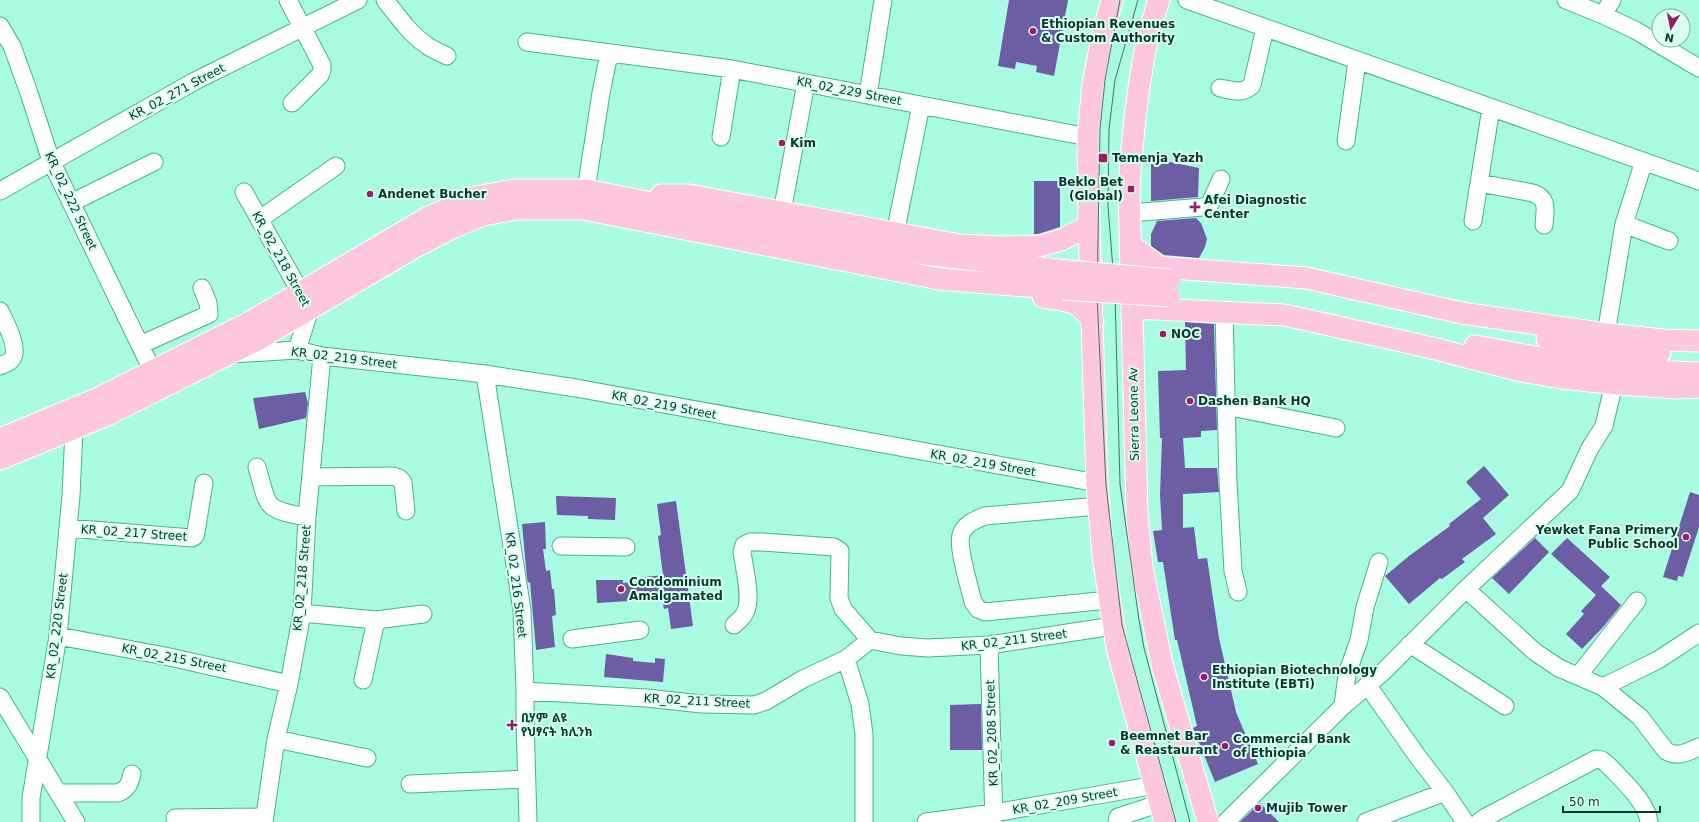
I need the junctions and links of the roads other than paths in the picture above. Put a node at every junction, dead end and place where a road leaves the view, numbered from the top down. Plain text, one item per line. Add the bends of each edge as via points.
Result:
1 (288, 0) edge
2 (358, 0) edge
3 (385, 0) edge
4 (883, 0) edge
5 (1112, 0) edge
6 (1159, 0) edge
7 (1186, 0) edge
8 (1566, 0) edge
9 (1612, 0) edge
10 (1603, 15) junction
11 (0, 26) edge
12 (303, 28) junction
13 (1265, 28) junction
14 (527, 42) dead end
15 (609, 54) junction
16 (446, 56) dead end
17 (1357, 61) junction
18 (1699, 68) edge
19 (732, 69) junction
20 (806, 83) junction
21 (1220, 88) dead end
22 (868, 95) junction
23 (292, 103) dead end
24 (921, 105) junction
25 (1491, 108) junction
26 (1088, 137) junction
27 (721, 138) dead end
28 (1346, 141) dead end
29 (51, 161) junction
30 (154, 162) dead end
31 (1644, 162) junction
32 (336, 166) dead end
33 (1221, 179) dead end
34 (1699, 181) edge
35 (1479, 183) junction
36 (586, 190) junction
37 (0, 191) edge
38 (244, 192) dead end
39 (640, 200) junction
40 (71, 203) junction
41 (782, 212) junction
42 (1130, 214) junction
43 (619, 216) junction
44 (260, 219) junction
45 (1473, 221) dead end
46 (1624, 224) junction
47 (1544, 225) dead end
48 (1089, 226) junction
49 (895, 234) junction
50 (1669, 241) dead end
51 (1130, 244) junction
52 (1060, 280) junction
53 (202, 288) dead end
54 (1170, 288) junction
55 (305, 301) junction
56 (1132, 308) junction
57 (0, 311) edge
58 (1224, 311) junction
59 (1093, 321) junction
60 (1606, 334) junction
61 (1699, 341) edge
62 (140, 345) junction
63 (297, 350) junction
64 (228, 354) junction
65 (1699, 355) edge
66 (322, 356) junction
67 (0, 366) edge
68 (153, 372) junction
69 (1699, 372) edge
70 (485, 374) junction
71 (1614, 383) junction
72 (1699, 387) edge
73 (1226, 406) junction
74 (1336, 428) dead end
75 (74, 430) junction
76 (0, 439) edge
77 (0, 459) edge
78 (257, 467) dead end
79 (311, 477) junction
80 (204, 483) dead end
81 (1097, 483) junction
82 (1098, 506) junction
83 (406, 511) dead end
84 (307, 517) junction
85 (68, 528) junction
86 (561, 546) dead end
87 (626, 547) dead end
88 (1379, 562) dead end
89 (1466, 589) junction
90 (1238, 592) dead end
91 (1109, 600) junction
92 (1637, 601) dead end
93 (302, 613) junction
94 (423, 614) dead end
95 (376, 620) junction
96 (734, 625) dead end
97 (1113, 626) junction
98 (640, 630) dead end
99 (1699, 633) edge
100 (58, 636) junction
101 (572, 639) dead end
102 (870, 640) junction
103 (1410, 644) junction
104 (989, 645) junction
105 (846, 659) junction
106 (1578, 676) junction
107 (363, 680) dead end
108 (289, 684) junction
109 (1368, 686) junction
110 (1603, 687) junction
111 (525, 691) junction
112 (0, 697) edge
113 (1343, 706) junction
114 (1505, 706) dead end
115 (276, 739) junction
116 (1699, 747) edge
117 (367, 758) dead end
118 (37, 760) junction
119 (132, 774) dead end
120 (526, 779) junction
121 (410, 784) dead end
122 (1445, 792) junction
123 (60, 793) junction
124 (1161, 803) edge
125 (994, 817) edge
126 (175, 818) dead end
127 (263, 820) edge
128 (31, 822) edge
129 (76, 822) edge
130 (528, 822) edge
131 (864, 822) edge
132 (926, 822) edge
133 (1117, 822) edge
134 (1208, 822) edge
135 (1226, 822) edge
136 (1366, 822) edge
137 (1465, 822) edge
138 (1479, 822) edge
139 (1649, 822) edge

1 - 12 street
2 - 12 street, KR_02_271 Street
3 - 16 street via 415,36
4 - 22 street
5 - 26 main road via 1093,84
6 - 42 main road, Sierra Leone Av via 1147,40 1138,90 1131,152
7 - 13 street
8 - 10 street
9 - 10 street
10 - 18 street via 1635,30
11 - 29 street, KR_02_222 Street via 12,46
12 - 23 street via 322,65 322,70
12 - 29 street, KR_02_271 Street via 195,81
13 - 17 street
13 - 21 street via 1252,85 1242,92
14 - 15 street, KR_02_229 Street
15 - 19 street, KR_02_229 Street
15 - 36 street
17 - 25 street
17 - 28 street
19 - 20 street, KR_02_229 Street
19 - 27 street
20 - 22 street, KR_02_229 Street
20 - 41 street
22 - 24 street, KR_02_229 Street
24 - 26 street, KR_02_229 Street
24 - 49 street
25 - 31 street
25 - 35 street
26 - 48 main road
29 - 37 street, KR_02_271 Street
29 - 40 street, KR_02_222 Street
30 - 40 street
31 - 34 street
31 - 46 street
32 - 44 street
33 - 42 street via 1210,204 1203,207
35 - 45 street
35 - 47 street via 1541,196 1545,202
36 - 39 main road
36 - 55 main road via 514,190 476,197 427,218
38 - 44 street, KR_02_218 Street
39 - 41 main road via 653,195 689,195
39 - 52 main road
40 - 62 street, KR_02_222 Street
41 - 49 main road
42 - 51 main road, Sierra Leone Av
43 - 52 main road via 939,279
43 - 55 main road via 583,209 540,208 516,209 483,216 452,228
43 - 59 main road via 646,232 667,238 915,287 1042,297 1073,302
44 - 55 street, KR_02_218 Street
46 - 50 street
46 - 60 street
48 - 49 main road via 1061,240 1040,246 960,244
48 - 59 main road
51 - 56 main road, Sierra Leone Av
51 - 60 main road via 1159,267 1306,278 1462,313
52 - 54 main road, bridge
53 - 62 street via 209,314
54 - 65 main road via 1305,289 1606,350
54 - 69 main road via 1309,310 1441,339 1602,369
55 - 63 street, KR_02_218 Street
55 - 64 main road via 259,339
55 - 68 main road via 250,322
56 - 58 main road
56 - 134 main road, Sierra Leone Av via 1136,514 1142,568 1164,674
57 - 67 street via 14,345 15,354 11,361
58 - 71 main road via 1284,315 1521,371
58 - 73 street
59 - 81 main road
60 - 61 main road
62 - 68 street, KR_02_222 Street
63 - 64 street, KR_02_219 Street
63 - 66 street, KR_02_219 Street
64 - 75 main road via 162,389
66 - 70 street, KR_02_219 Street
66 - 79 street, KR_02_218 Street
68 - 76 main road via 92,401
70 - 81 street, KR_02_219 Street via 576,388
70 - 111 street, KR_02_216 Street via 522,610
71 - 72 main road
71 - 89 street via 1604,426 1590,448 1570,491
73 - 74 street
73 - 90 street via 1233,564
75 - 77 main road
75 - 85 street, KR_02_220 Street
78 - 84 street via 264,494 274,509
79 - 83 street via 399,478 403,482
79 - 84 street, KR_02_218 Street
80 - 85 street, KR_02_217 Street via 196,532 192,538
81 - 82 main road
82 - 91 main road
82 - 91 street via 985,516 964,528 960,546 973,602 978,609 985,612
84 - 93 street, KR_02_218 Street
85 - 100 street, KR_02_220 Street
86 - 87 street
88 - 113 street via 1365,607 1359,640 1347,674
89 - 103 street
89 - 106 street via 1535,652 1559,668
91 - 97 main road
92 - 106 street
93 - 95 street
93 - 108 street, KR_02_218 Street
94 - 95 street
95 - 107 street
96 - 102 street via 744,616 747,608 742,552 744,545 762,542 834,546 840,551 839,593 842,609
97 - 104 street, KR_02_211 Street
97 - 124 main road
98 - 101 street
99 - 110 street via 1658,660
100 - 108 street, KR_02_215 Street via 165,656
100 - 118 street, KR_02_220 Street
102 - 104 street, KR_02_211 Street via 928,648
102 - 105 street, KR_02_211 Street
103 - 109 street
103 - 114 street
104 - 125 street, KR_02_208 Street
105 - 111 street, KR_02_211 Street via 754,705 702,704
105 - 131 street via 860,704 864,734
106 - 110 street
108 - 115 street, KR_02_218 Street
109 - 113 street
109 - 122 street
110 - 116 street via 1640,718 1672,755 1680,755
111 - 120 street, KR_02_216 Street
112 - 118 street
113 - 135 street
115 - 117 street
115 - 127 street, KR_02_218 Street
118 - 123 street
118 - 128 street, KR_02_220 Street via 31,798
119 - 123 street via 125,790 118,793
120 - 121 street
120 - 130 street, KR_02_216 Street
122 - 136 street
122 - 137 street
123 - 129 street
124 - 125 street, KR_02_209 Street
124 - 133 street via 1118,817
125 - 132 street, KR_02_209 Street
126 - 127 street
138 - 139 street via 1596,759 1608,765 1644,806

